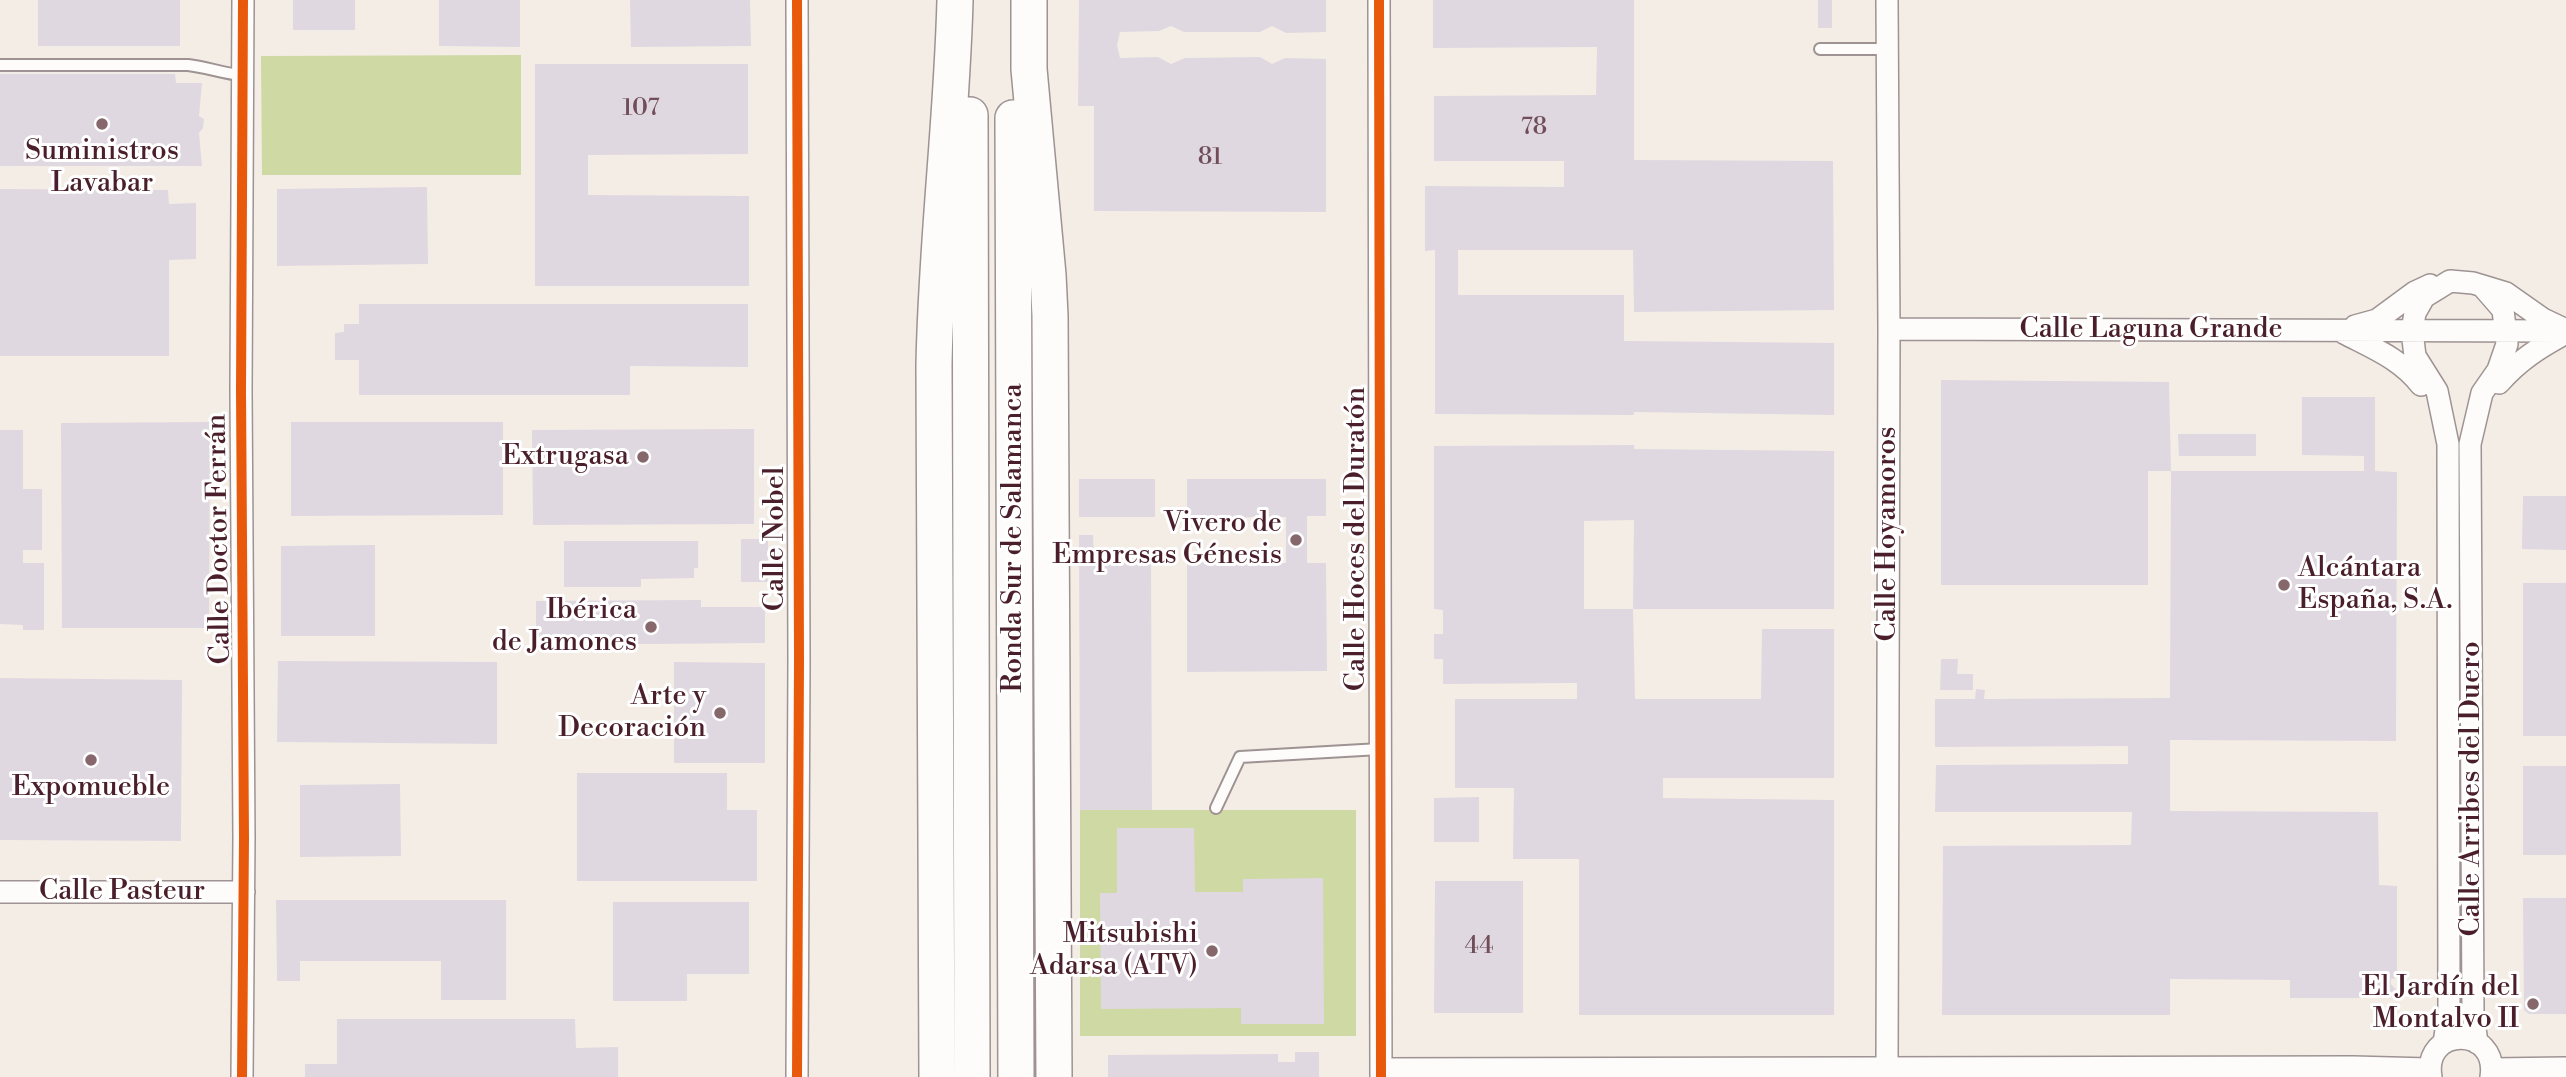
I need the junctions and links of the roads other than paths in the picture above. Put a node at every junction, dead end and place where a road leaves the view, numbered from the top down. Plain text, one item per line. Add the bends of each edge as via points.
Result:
1 (243, 0) edge
2 (797, 0) edge
3 (955, 0) edge
4 (970, 0) edge
5 (1012, 0) edge
6 (1028, 0) edge
7 (1379, 0) edge
8 (1887, 0) edge
9 (1887, 49) junction
10 (1820, 50) dead end
11 (0, 65) edge
12 (242, 75) junction
13 (2450, 281) junction
14 (2482, 285) junction
15 (1889, 330) junction
16 (2340, 331) junction
17 (2412, 331) junction
18 (2506, 331) junction
19 (2566, 331) edge
20 (2479, 410) junction
21 (2444, 414) junction
22 (1380, 749) junction
23 (1216, 808) dead end
24 (0, 892) edge
25 (244, 892) junction
26 (2477, 1042) junction
27 (2444, 1043) junction
28 (1887, 1067) junction
29 (2566, 1068) edge
30 (1381, 1073) edge
31 (2430, 1073) edge
32 (2491, 1073) edge
33 (243, 1077) edge
34 (797, 1077) edge
35 (937, 1077) edge
36 (972, 1077) edge
37 (1016, 1077) edge
38 (1054, 1077) edge

1 - 12 street, Calle Doctor Ferrán
2 - 34 street, Calle Nobel
3 - 35 highway via 935,285
4 - 36 highway, Ronda Sur de Salamanca
5 - 37 highway, Ronda Sur de Salamanca
6 - 38 highway via 1029,69 1050,316
7 - 22 street, Calle Hoces del Duratón
8 - 9 street, Calle Hoyamoros
9 - 10 lane
9 - 15 street, Calle Hoyamoros
11 - 12 lane via 188,65
12 - 25 street, Calle Doctor Ferrán
13 - 14 street
13 - 16 street via 2414,292 2377,320
13 - 17 street via 2424,297
14 - 18 street via 2498,302
14 - 19 street via 2506,293
15 - 16 street, Calle Laguna Grande
15 - 28 street, Calle Hoyamoros
16 - 17 street, Calle Laguna Grande
16 - 21 street via 2393,357 2413,374
17 - 18 street, Calle Laguna Grande
17 - 21 street, Calle Arribes del Duero via 2415,356 2437,391
18 - 19 street, Calle Laguna Grande
18 - 20 street, Calle Arribes del Duero via 2505,355 2482,393
19 - 20 street, Calle Arribes del Duero via 2514,365
20 - 26 street, Calle Arribes del Duero via 2470,444 2473,1013
21 - 27 street, Calle Arribes del Duero via 2448,443 2449,928 2449,1010
22 - 23 lane via 1240,757
22 - 30 street, Calle Hoces del Duratón
24 - 25 street, Calle Pasteur
25 - 33 street, Calle Doctor Ferrán
26 - 27 street via 2464,1038
26 - 32 street via 2488,1054
27 - 31 street via 2435,1051
28 - 30 street
28 - 31 street
29 - 32 street

